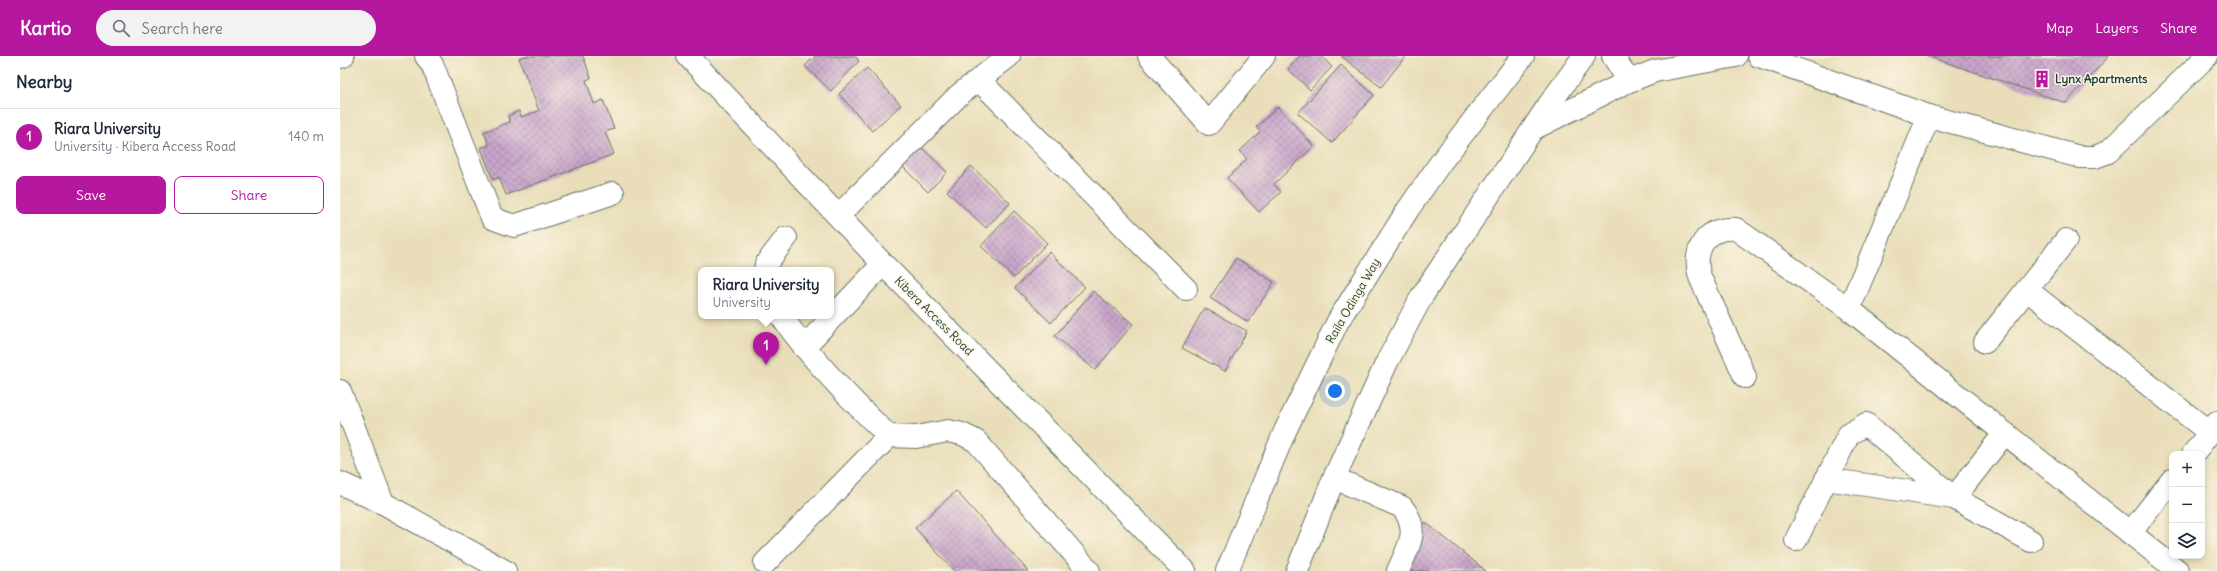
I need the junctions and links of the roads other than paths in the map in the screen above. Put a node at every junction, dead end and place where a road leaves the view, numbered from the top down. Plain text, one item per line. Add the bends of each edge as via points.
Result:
1 (343, 56) edge
2 (426, 56) edge
3 (688, 56) edge
4 (1009, 56) edge
5 (1149, 56) edge
6 (1264, 56) edge
7 (1523, 56) edge
8 (1584, 56) edge
9 (1613, 56) edge
10 (1736, 56) edge
11 (1759, 56) edge
12 (2207, 56) edge
13 (340, 57) edge
14 (1660, 63) edge
15 (979, 80) junction
16 (1629, 81) junction
17 (1929, 116) junction
18 (1533, 129) junction
19 (613, 193) dead end
20 (839, 216) junction
21 (786, 238) dead end
22 (2066, 240) dead end
23 (883, 264) junction
24 (766, 267) edge
25 (1186, 289) dead end
26 (2028, 290) junction
27 (1849, 309) junction
28 (834, 315) edge
29 (784, 319) edge
30 (831, 319) edge
31 (1986, 342) dead end
32 (804, 347) junction
33 (1745, 377) dead end
34 (340, 391) edge
35 (2213, 428) edge
36 (2004, 434) junction
37 (889, 436) junction
38 (2195, 451) edge
39 (1334, 478) junction
40 (1826, 479) junction
41 (340, 483) edge
42 (2169, 484) edge
43 (1954, 498) junction
44 (382, 503) junction
45 (2130, 533) junction
46 (1796, 540) dead end
47 (2031, 541) dead end
48 (765, 563) dead end
49 (504, 571) edge
50 (1089, 571) edge
51 (1185, 571) edge
52 (1228, 571) edge
53 (1297, 571) edge
54 (1398, 571) edge
55 (2178, 571) edge

1 - 13 street
2 - 19 street via 433,66 492,218 514,226
3 - 20 street, Kibera Access Road
4 - 15 street
5 - 6 street via 1209,124
7 - 52 street, Raila Odinga Way via 1437,168 1338,321 1285,431
8 - 18 street
9 - 16 street
10 - 14 street
11 - 17 street
12 - 17 street via 2108,152 2096,157 2069,155
14 - 16 street
15 - 20 street via 959,95
15 - 25 street
16 - 18 street
17 - 27 street
18 - 39 street via 1422,296 1387,362
20 - 23 street, Kibera Access Road
21 - 24 street
22 - 26 street
23 - 28 street
23 - 51 street, Kibera Access Road
26 - 31 street
26 - 35 street
27 - 33 street via 1736,229 1727,228 1704,240 1696,264
27 - 36 street
29 - 32 street
30 - 32 street
32 - 37 street via 834,383
34 - 44 street
35 - 38 street
36 - 43 street
36 - 45 street
37 - 48 street
37 - 50 street via 916,437 948,431 976,441
39 - 53 street
39 - 54 street via 1402,507 1409,515 1413,526 1411,539
40 - 43 street
40 - 43 street via 1849,434 1866,424
40 - 46 street
41 - 44 street
42 - 45 street
43 - 47 street
44 - 49 street
45 - 55 street

